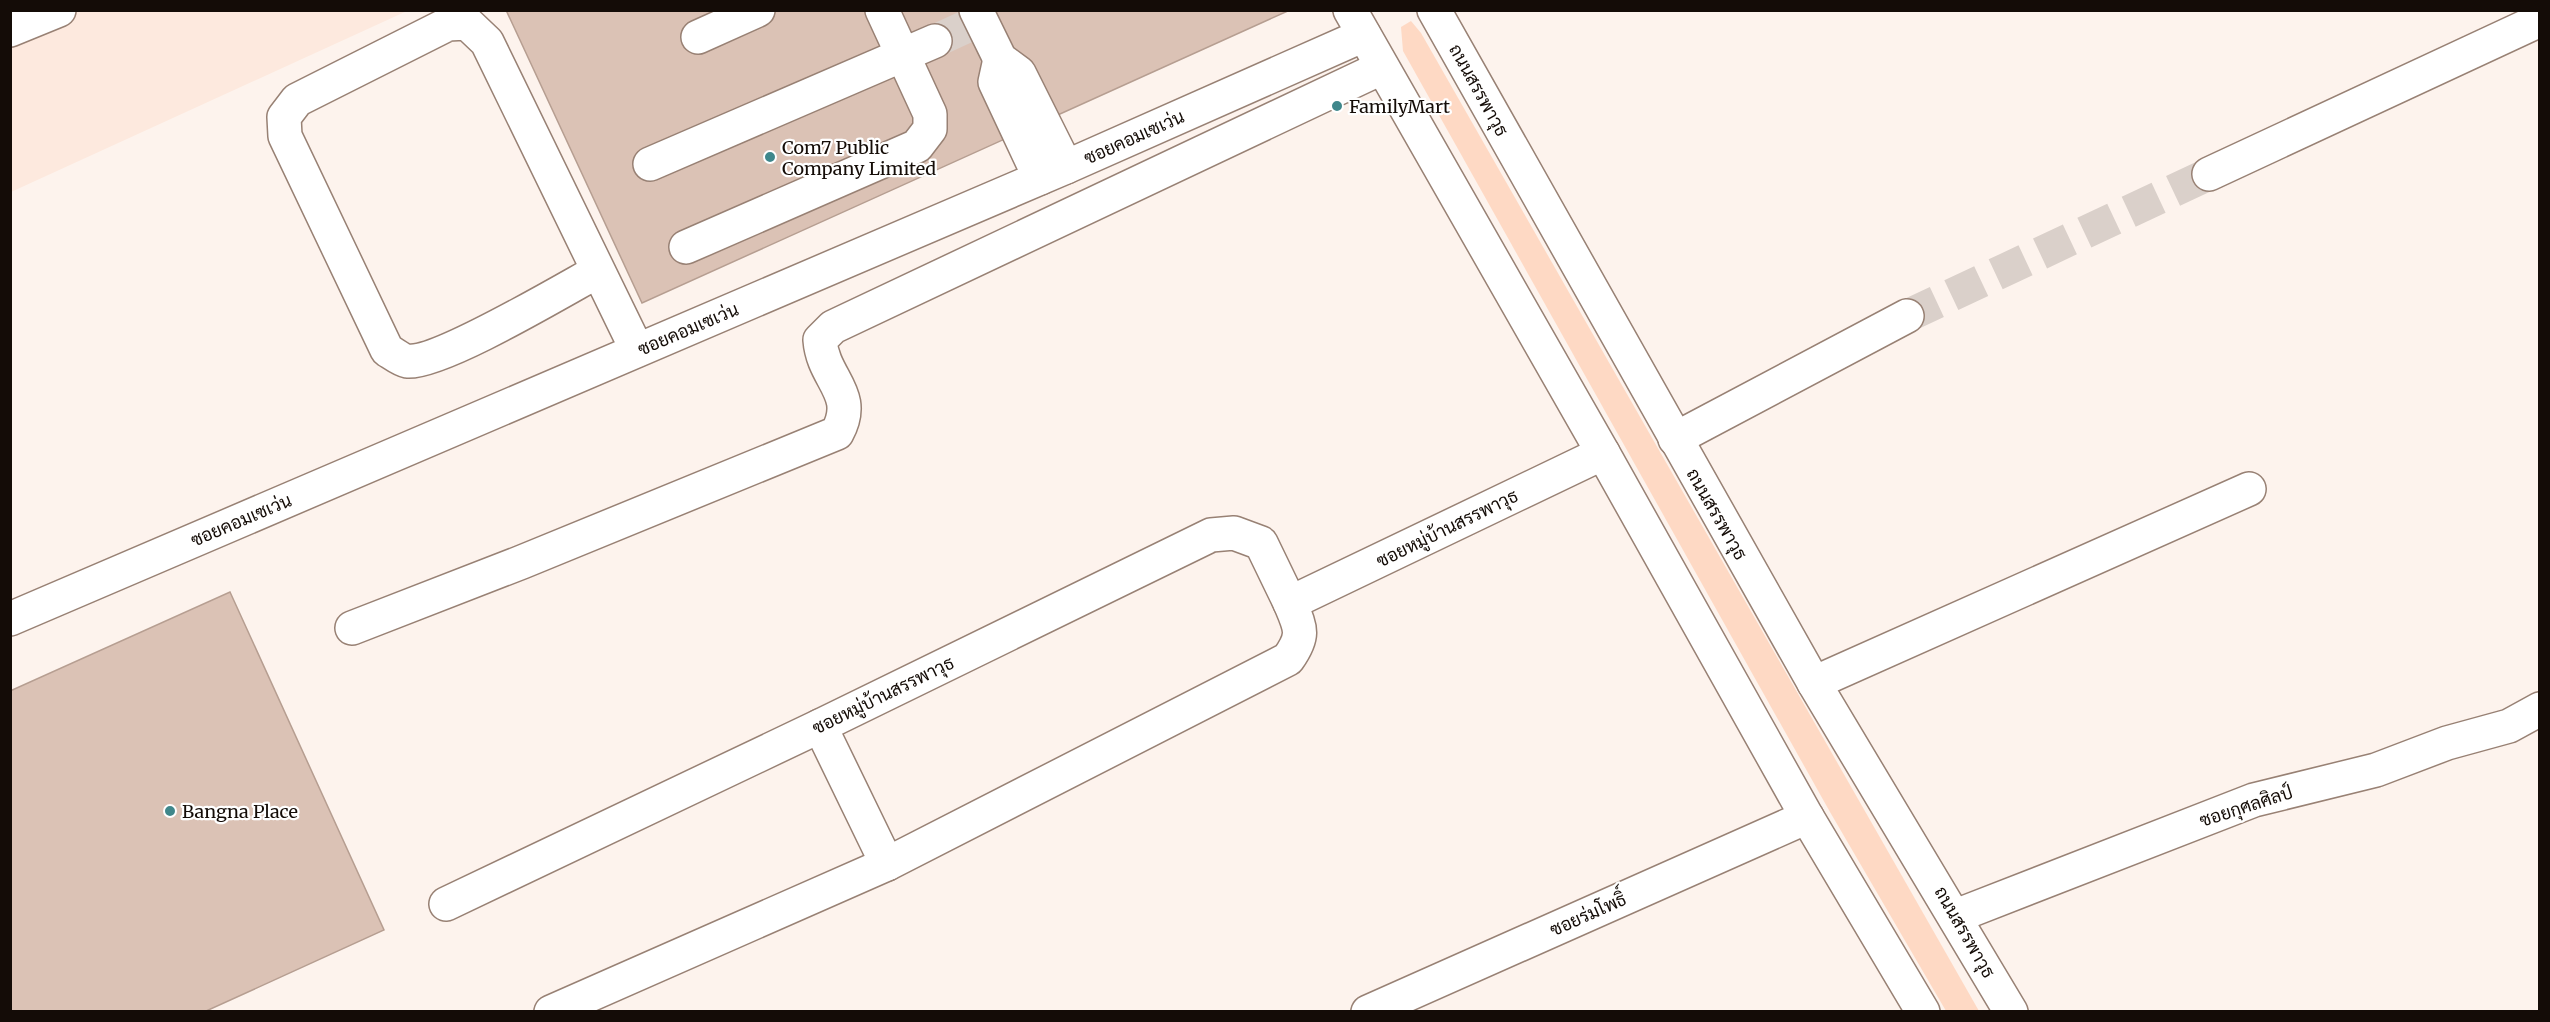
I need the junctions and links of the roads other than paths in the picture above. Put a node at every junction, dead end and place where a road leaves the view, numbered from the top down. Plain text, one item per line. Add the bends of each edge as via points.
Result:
1 (59, 10) edge
2 (758, 10) edge
3 (882, 10) edge
4 (976, 10) edge
5 (1434, 10) edge
6 (2540, 20) edge
7 (1357, 23) edge
8 (10, 30) edge
9 (698, 37) dead end
10 (935, 41) tunnel mouth
11 (903, 56) junction
12 (1382, 68) junction
13 (650, 164) dead end
14 (1053, 172) junction
15 (2210, 174) tunnel mouth
16 (686, 247) dead end
17 (598, 271) junction
18 (1907, 316) tunnel mouth
19 (637, 351) junction
20 (1675, 439) junction
21 (1603, 453) junction
22 (2249, 489) dead end
23 (1290, 603) junction
24 (10, 619) edge
25 (352, 628) dead end
26 (1814, 683) junction
27 (2540, 710) edge
28 (820, 726) junction
29 (1807, 817) junction
30 (886, 864) junction
31 (446, 904) dead end
32 (1956, 916) junction
33 (551, 1011) edge
34 (1368, 1011) edge
35 (1923, 1011) edge
36 (2011, 1011) edge

1 - 8 street
2 - 9 street
3 - 11 street
4 - 14 street via 1000,59 1019,73
5 - 20 street, ถนนสรรพาวุธ
6 - 15 street
7 - 12 street
7 - 14 street, ซอยคอมเซเว่น
10 - 11 street
11 - 13 street
11 - 16 street via 930,114 930,129 916,146
12 - 21 street
12 - 25 street via 833,327 820,340 821,355 846,404 845,419 837,433
14 - 19 street, ซอยคอมเซเว่น
17 - 17 street via 500,326 429,358 406,361 387,350 285,136 284,117 297,100 448,24 467,23 487,42
17 - 19 street
18 - 20 street
19 - 24 street, ซอยคอมเซเว่น
20 - 26 street, ถนนสรรพาวุธ
21 - 23 street, ซอยหมู่บ้านสรรพาวุธ
21 - 29 street
22 - 26 street
23 - 28 street, ซอยหมู่บ้านสรรพาวุธ via 1261,543 1234,533 1211,535
23 - 30 street, ซอยหมู่บ้านสรรพาวุธ via 1299,623 1300,643 1288,659
26 - 32 street, ถนนสรรพาวุธ
27 - 32 street, ซอยกุศลศิลป์ via 2509,726 2447,743 2376,770 2254,800
28 - 30 street
28 - 31 street, ซอยหมู่บ้านสรรพาวุธ
29 - 34 street, ซอยร่มโพธิ์
29 - 35 street
30 - 33 street, ซอยหมู่บ้านสรรพาวุธ
32 - 36 street, ถนนสรรพาวุธ

